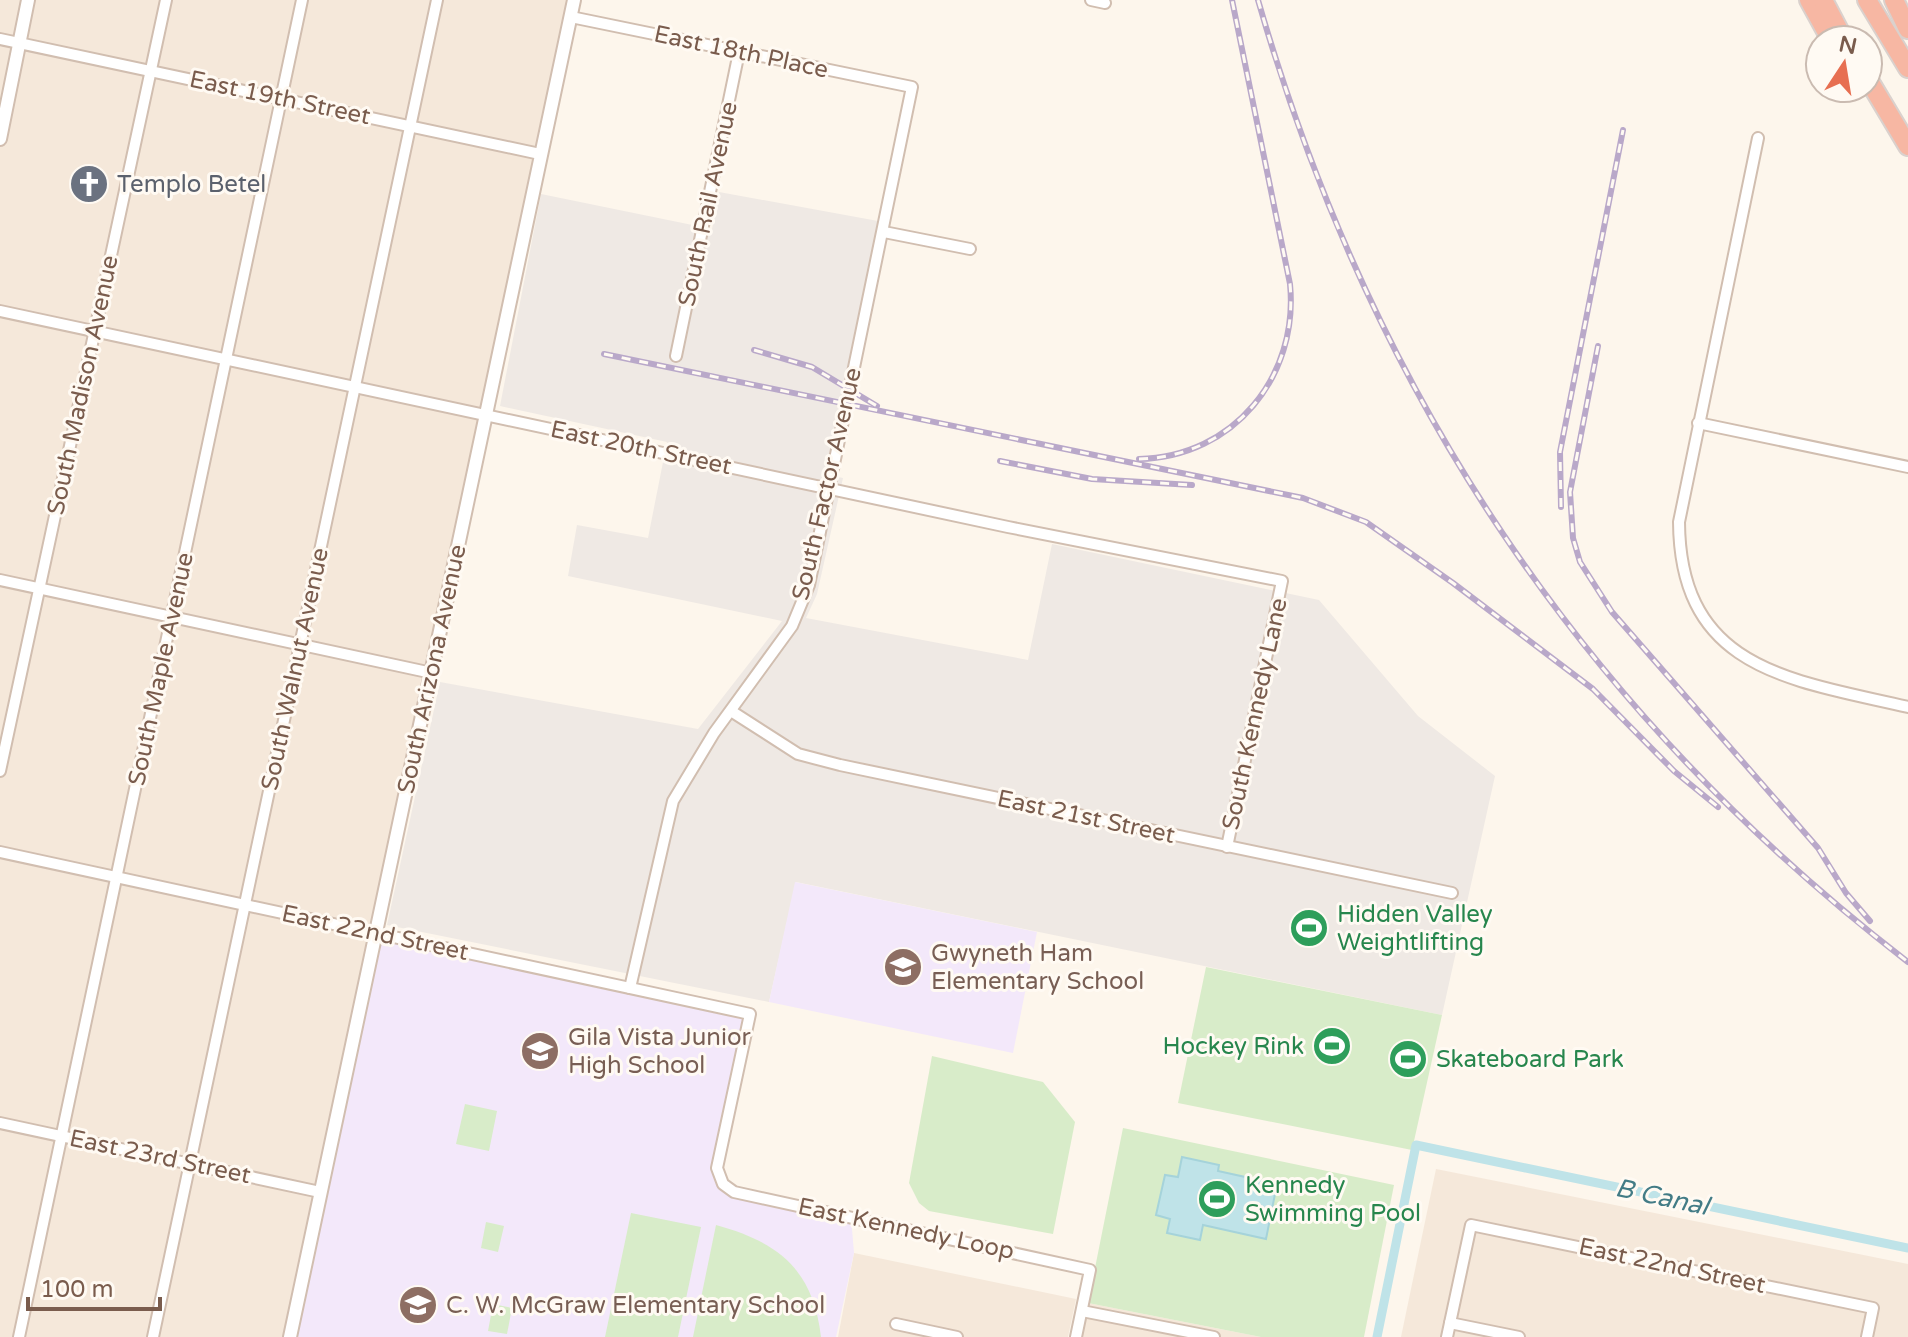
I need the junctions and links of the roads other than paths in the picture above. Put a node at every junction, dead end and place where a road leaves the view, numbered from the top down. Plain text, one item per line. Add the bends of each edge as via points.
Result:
1 (28, 0) edge
2 (166, 0) edge
3 (302, 0) edge
4 (437, 0) edge
5 (574, 0) edge
6 (1091, 0) edge
7 (1809, 0) edge
8 (1823, 0) edge
9 (1867, 0) edge
10 (1894, 0) edge
11 (1105, 3) dead end
12 (571, 17) junction
13 (1822, 24) edge
14 (1836, 24) edge
15 (1908, 29) edge
16 (0, 39) edge
17 (19, 43) junction
18 (739, 52) junction
19 (1908, 68) edge
20 (151, 70) junction
21 (912, 87) joint
22 (282, 98) junction
23 (1875, 104) edge
24 (1883, 104) edge
25 (411, 126) junction
26 (1758, 138) dead end
27 (0, 139) edge
28 (1907, 145) edge
29 (540, 154) junction
30 (884, 232) junction
31 (970, 249) dead end
32 (0, 311) edge
33 (96, 332) junction
34 (676, 356) dead end
35 (226, 360) junction
36 (355, 387) junction
37 (487, 416) junction
38 (1698, 423) junction
39 (1908, 467) edge
40 (828, 487) junction
41 (0, 580) edge
42 (1282, 581) joint
43 (39, 588) junction
44 (172, 616) junction
45 (300, 644) junction
46 (432, 673) junction
47 (1908, 707) edge
48 (731, 711) junction
49 (0, 771) edge
50 (1227, 847) junction
51 (0, 852) edge
52 (117, 877) junction
53 (1452, 893) dead end
54 (245, 905) junction
55 (375, 933) junction
56 (630, 988) junction
57 (0, 1123) edge
58 (62, 1136) junction
59 (190, 1164) junction
60 (723, 1184) joint
61 (320, 1192) junction
62 (1082, 1311) junction
63 (1450, 1323) junction
64 (896, 1324) dead end
65 (19, 1337) edge
66 (153, 1337) edge
67 (290, 1337) edge
68 (957, 1337) edge
69 (1076, 1337) edge
70 (1214, 1337) edge
71 (1447, 1337) edge
72 (1519, 1337) edge
73 (1867, 1337) edge

1 - 17 street
2 - 20 street, South Madison Avenue
3 - 22 street, South Maple Avenue
4 - 25 street, South Walnut Avenue
5 - 12 street, South Arizona Avenue
6 - 11 street
7 - 13 highway
8 - 14 highway
9 - 19 highway
10 - 15 highway
12 - 18 street, East 18th Place
12 - 29 street, South Arizona Avenue
16 - 17 street, East 19th Street
17 - 20 street, East 19th Street
17 - 27 street
18 - 21 street, East 18th Place
18 - 34 street, South Rail Avenue
20 - 22 street, East 19th Street
20 - 33 street, South Madison Avenue
21 - 30 street, South Factor Avenue
22 - 25 street, East 19th Street
22 - 35 street, South Maple Avenue
23 - 28 highway
24 - 28 highway
25 - 29 street, East 19th Street
25 - 36 street, South Walnut Avenue
26 - 38 street
29 - 37 street, South Arizona Avenue
30 - 31 street
30 - 40 street, South Factor Avenue
32 - 33 street, East 20th Street
33 - 35 street, East 20th Street
33 - 43 street, South Madison Avenue
35 - 36 street, East 20th Street
35 - 44 street, South Maple Avenue
36 - 37 street, East 20th Street
36 - 45 street, South Walnut Avenue
37 - 40 street, East 20th Street
37 - 46 street, South Arizona Avenue
38 - 39 street
38 - 47 street via 1679,522 1679,548 1695,604 1731,648 1765,671
40 - 42 street, East 20th Street
40 - 48 street, South Factor Avenue via 809,585 792,626
41 - 43 street
42 - 50 street, South Kennedy Lane
43 - 44 street
43 - 49 street, South Madison Avenue
44 - 45 street
44 - 52 street, South Maple Avenue
45 - 46 street
45 - 54 street, South Walnut Avenue
46 - 55 street, South Arizona Avenue
48 - 50 street, East 21st Street via 798,754
48 - 56 street, South Factor Avenue via 673,801
50 - 53 street, East 21st Street
51 - 52 street, East 22nd Street
52 - 54 street, East 22nd Street
52 - 58 street, South Maple Avenue
54 - 55 street, East 22nd Street
54 - 59 street, South Walnut Avenue
55 - 56 street, East 22nd Street
55 - 61 street, South Arizona Avenue
56 - 60 street, East 22nd Street via 750,1014 717,1168
57 - 58 street, East 23rd Street
58 - 59 street, East 23rd Street
58 - 65 street, South Maple Avenue
59 - 61 street, East 23rd Street
59 - 66 street, South Walnut Avenue
60 - 62 street, East Kennedy Loop via 734,1192 1090,1270
61 - 67 street, South Arizona Avenue
62 - 69 street
62 - 70 street
63 - 71 street
63 - 72 street
63 - 73 street, East 22nd Street via 1471,1225 1873,1308
64 - 68 street

